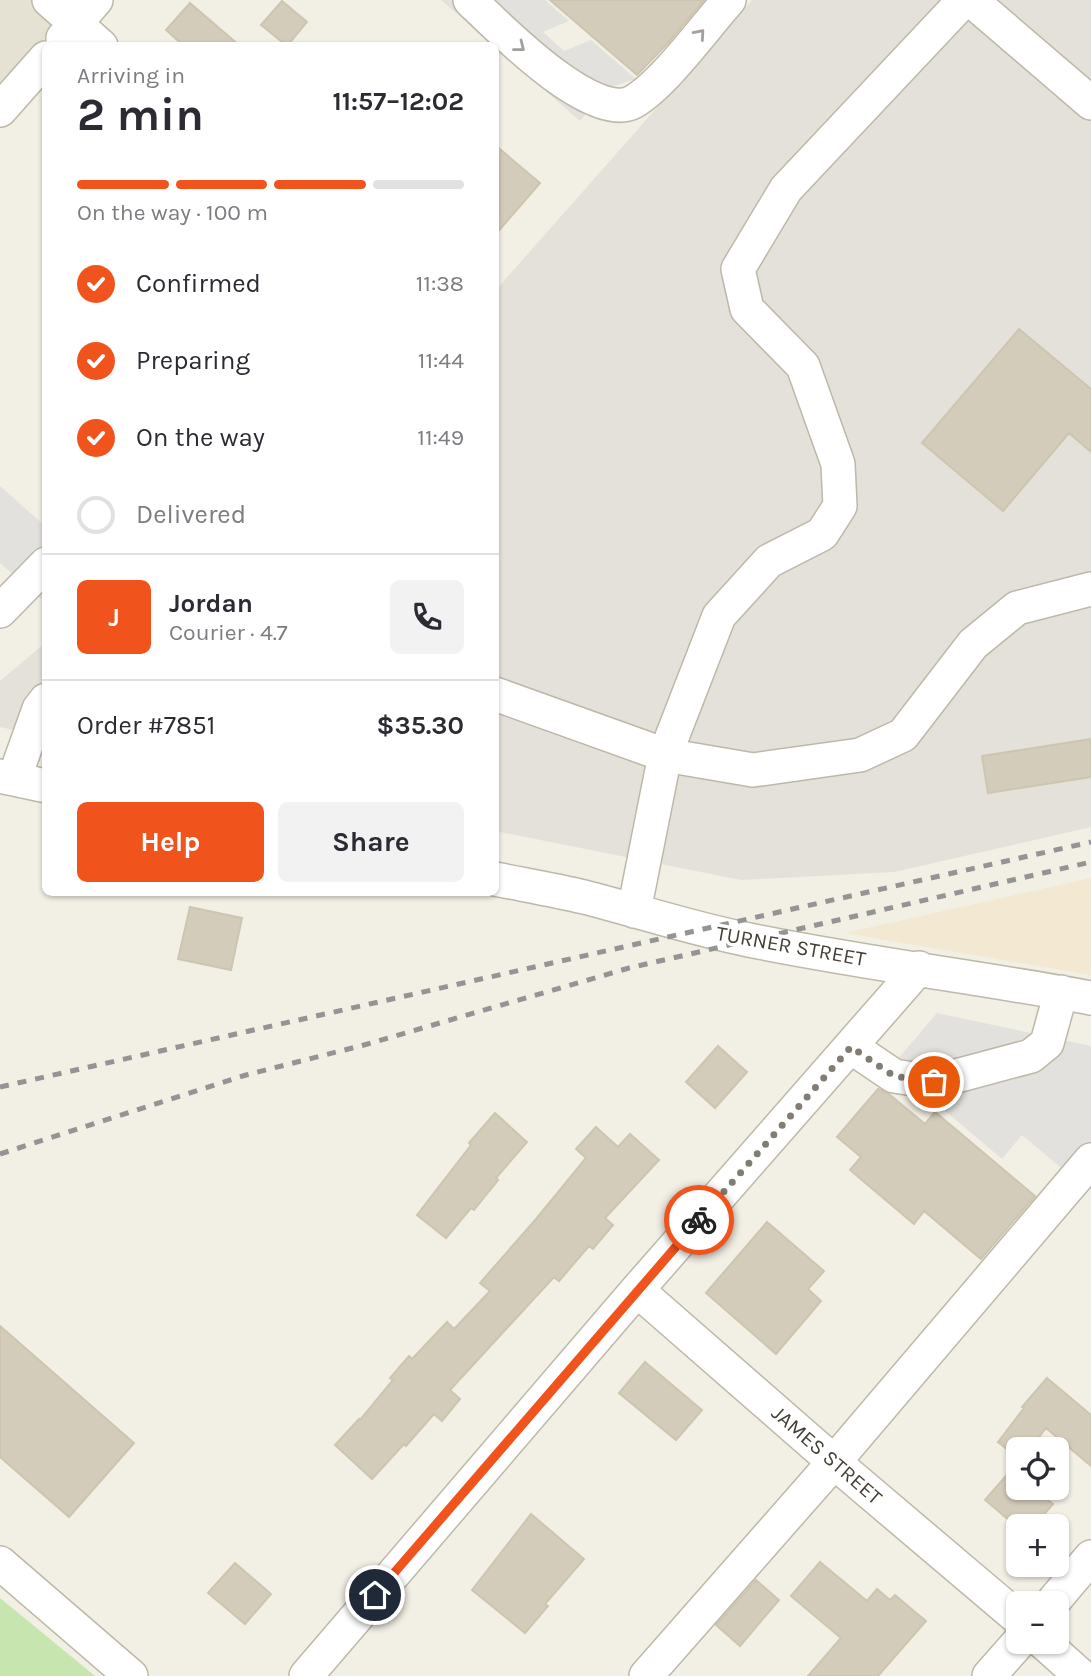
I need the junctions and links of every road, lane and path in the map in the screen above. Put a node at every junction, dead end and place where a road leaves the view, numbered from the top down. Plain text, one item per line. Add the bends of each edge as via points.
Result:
1 (49, 0) edge
2 (470, 0) edge
3 (729, 0) edge
4 (964, 0) edge
5 (971, 0) edge
6 (76, 23) edge
7 (97, 42) edge
8 (42, 63) edge
9 (1091, 103) edge
10 (0, 110) edge
11 (42, 568) edge
12 (1091, 589) edge
13 (0, 611) edge
14 (499, 695) edge
15 (42, 705) edge
16 (664, 755) junction
17 (20, 780) edge
18 (499, 880) edge
19 (634, 911) junction
20 (919, 968) junction
21 (1076, 995) edge
22 (851, 1047) junction
23 (1091, 1160) edge
24 (637, 1290) junction
25 (834, 1462) junction
26 (1091, 1557) edge
27 (0, 1563) edge
28 (1062, 1591) edge
29 (1006, 1608) edge
30 (1008, 1654) edge
31 (1056, 1654) edge
32 (131, 1676) edge
33 (306, 1676) edge
34 (646, 1676) edge
35 (989, 1676) edge
36 (1081, 1676) edge

1 - 6 street
2 -> 3 street via 575,90 606,105 630,104 652,89
4 - 16 street via 786,189 738,269 747,309 803,366 838,464 840,506 822,534 769,561 719,616
5 - 9 street
6 - 7 street
8 - 10 street
11 - 13 street
12 - 16 street via 1017,608 973,645 903,735 860,755 753,770
14 - 16 street
15 - 17 street
16 - 19 street
18 - 19 street, TURNER STREET
19 - 20 street, TURNER STREET via 749,940
20 - 21 street, TURNER STREET
20 - 22 street
21 - 22 street via 1047,1043 1031,1056 934,1082 894,1076
22 - 24 street
23 - 25 street
24 - 25 street, JAMES STREET
24 - 33 street
25 - 29 street, JAMES STREET
25 - 34 street
26 - 28 street
27 - 32 street
30 - 35 street
31 - 36 street

